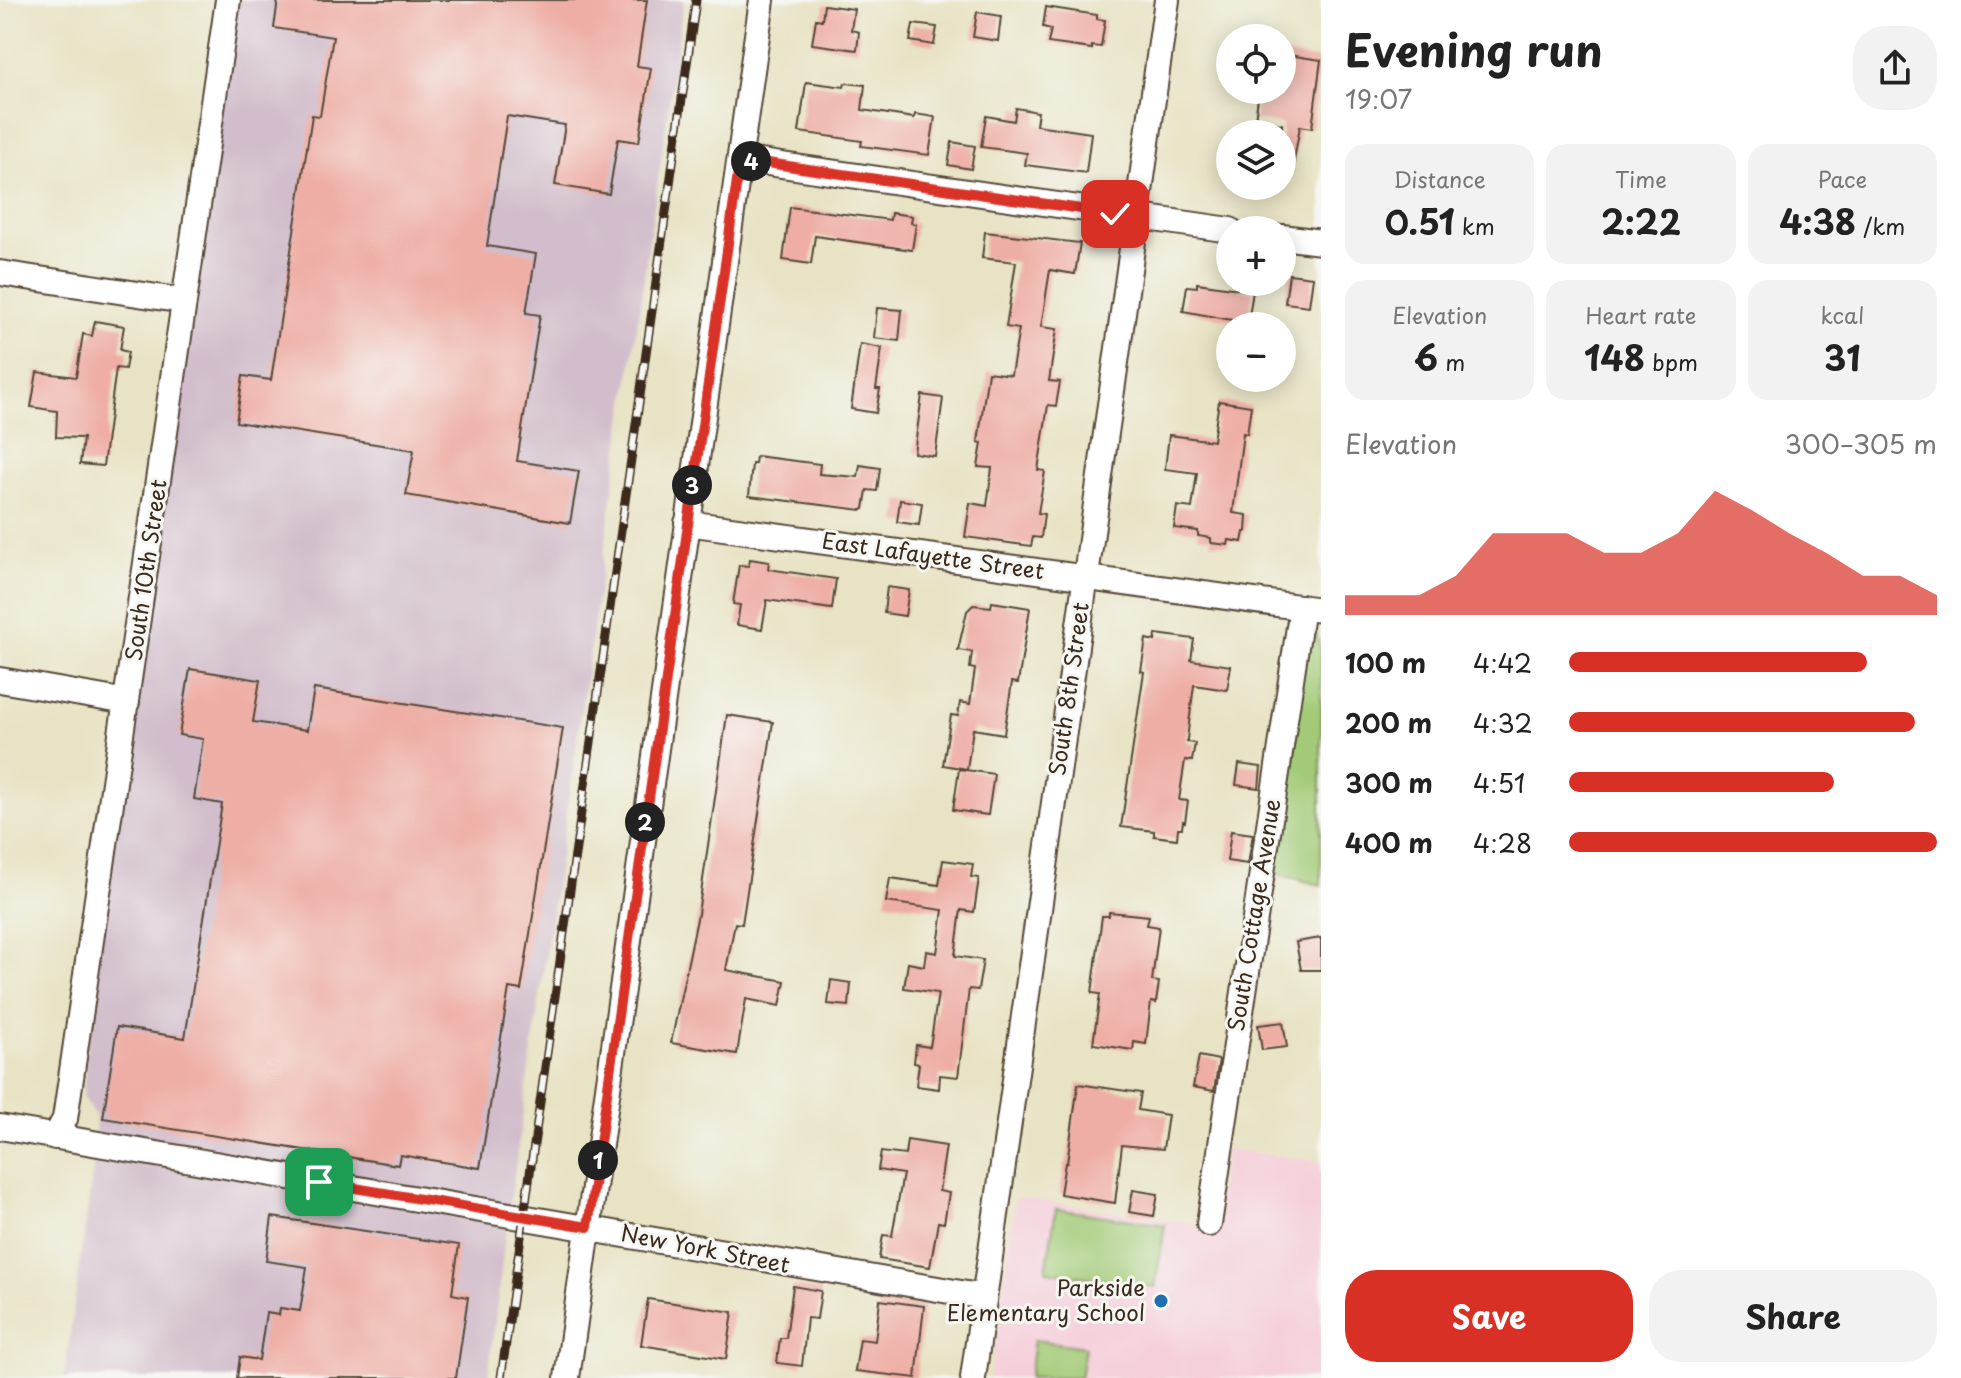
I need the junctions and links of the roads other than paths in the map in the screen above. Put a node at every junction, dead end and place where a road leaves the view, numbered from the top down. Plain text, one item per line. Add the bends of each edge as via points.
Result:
1 (228, 0) edge
2 (762, 0) edge
3 (1167, 0) edge
4 (740, 159) junction
5 (1136, 217) junction
6 (1216, 228) edge
7 (1296, 239) edge
8 (1321, 242) edge
9 (0, 273) edge
10 (184, 301) junction
11 (687, 523) junction
12 (1085, 577) junction
13 (1312, 608) edge
14 (0, 680) edge
15 (127, 702) junction
16 (0, 1127) edge
17 (55, 1137) junction
18 (1209, 1224) dead end
19 (588, 1227) junction
20 (984, 1297) junction
21 (567, 1378) edge
22 (973, 1378) edge

1 - 10 street, South 10th Street
2 - 4 street
3 - 5 street, South 8th Street
4 - 5 street
4 - 11 street
5 - 6 street
5 - 12 street, South 8th Street
7 - 8 street
9 - 10 street
10 - 15 street, South 10th Street
11 - 12 street, East Lafayette Street
11 - 19 street
12 - 13 street, East Lafayette Street
12 - 20 street, South 8th Street
13 - 18 street, South Cottage Avenue
14 - 15 street
15 - 17 street, South 10th Street via 65,1119
16 - 17 street, New York Street
17 - 19 street, New York Street
19 - 20 street, New York Street
19 - 21 street
20 - 22 street, South 8th Street

